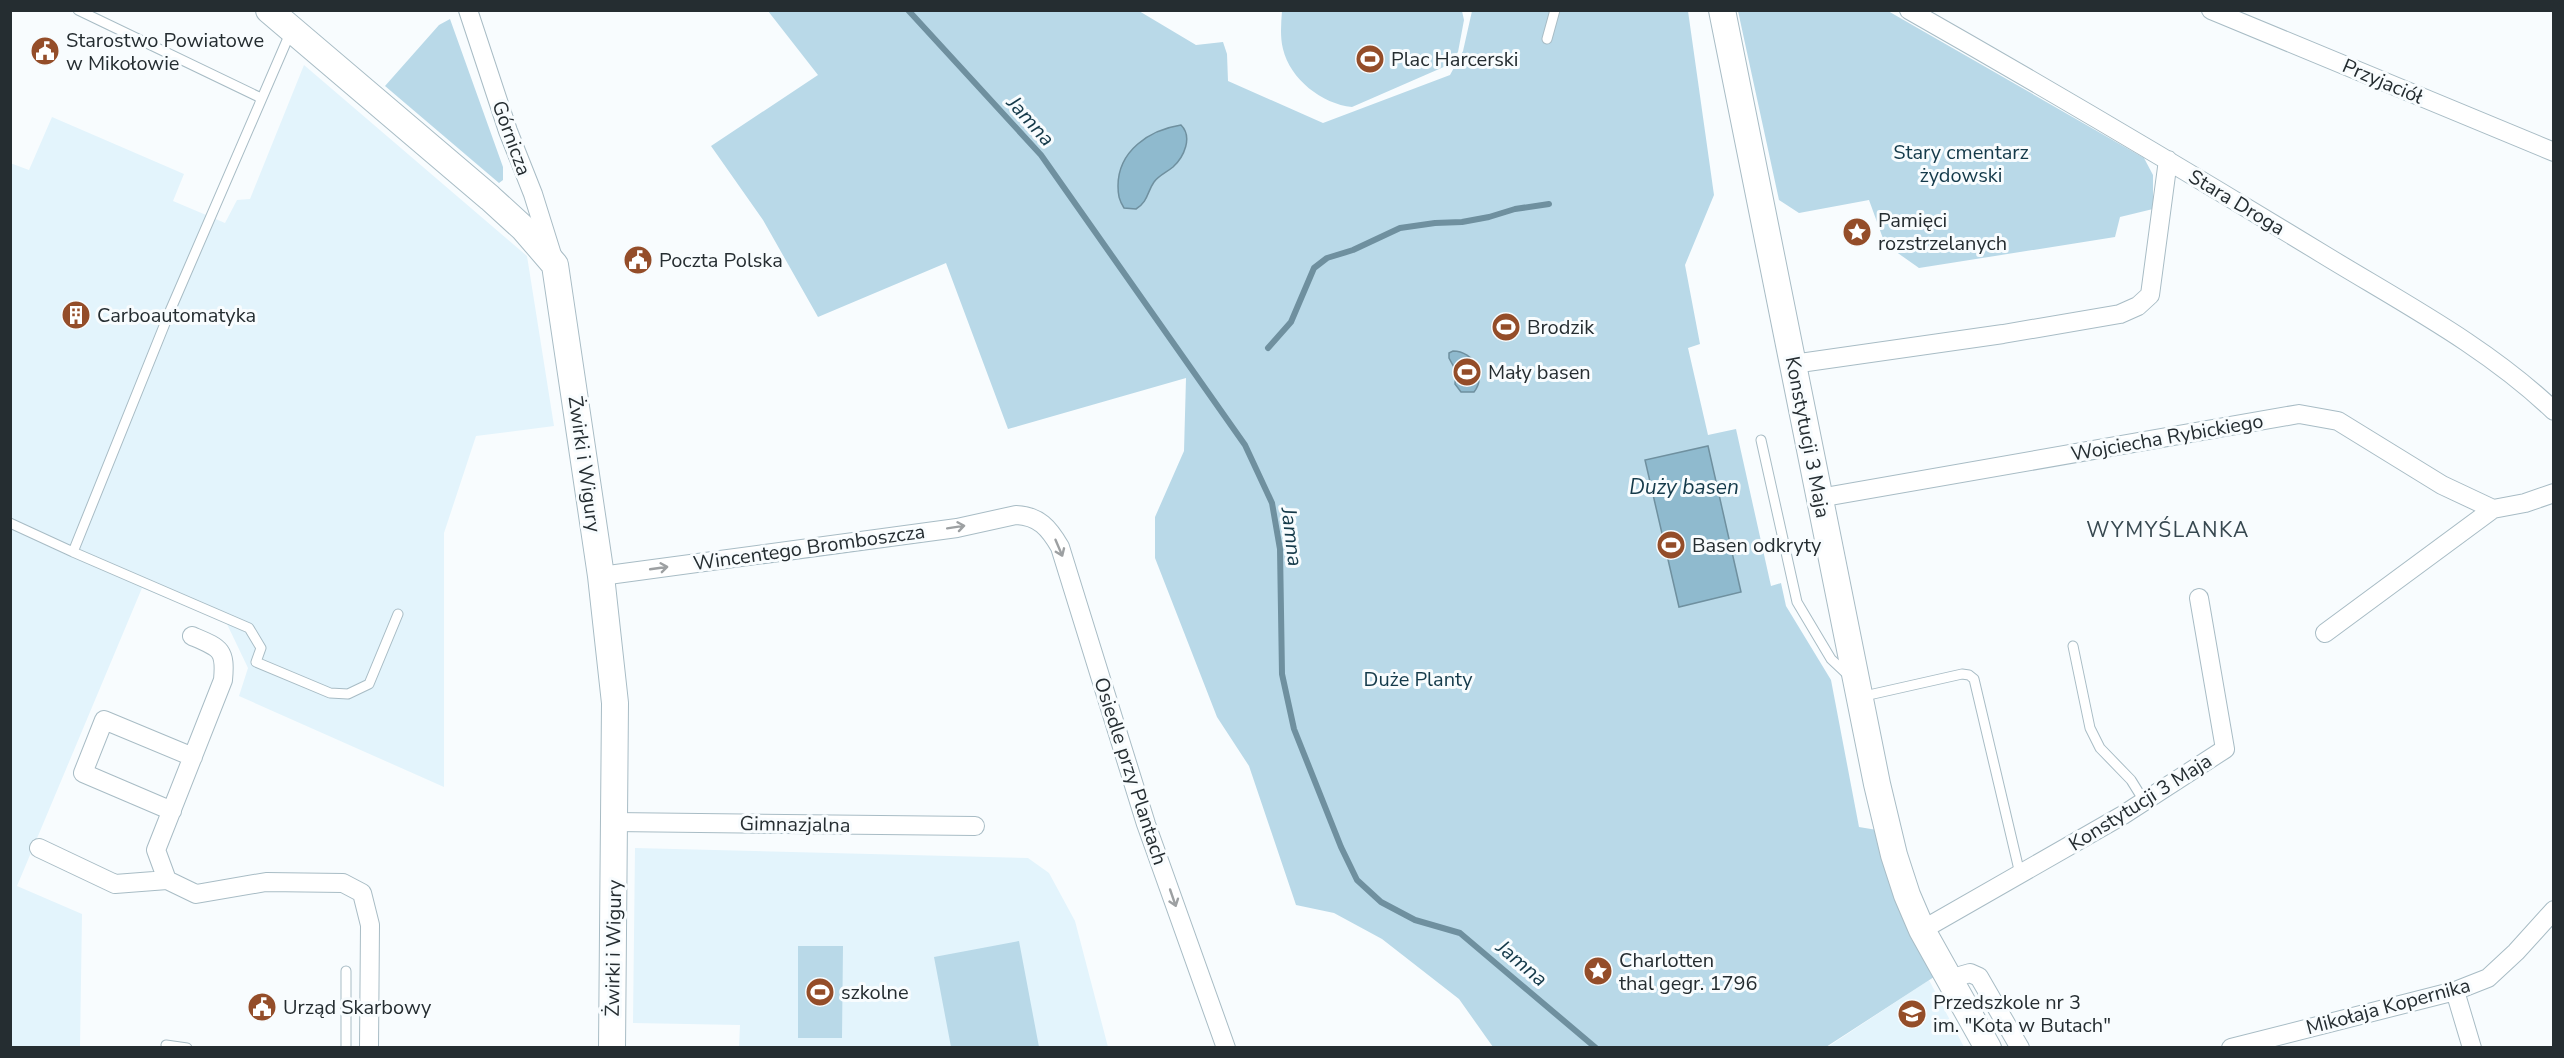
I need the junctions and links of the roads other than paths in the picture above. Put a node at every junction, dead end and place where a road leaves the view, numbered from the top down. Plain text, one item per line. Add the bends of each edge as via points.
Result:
1 (78, 10) edge
2 (269, 10) edge
3 (468, 10) edge
4 (1555, 10) edge
5 (1722, 10) edge
6 (1909, 10) edge
7 (2211, 10) edge
8 (292, 30) junction
9 (1547, 39) dead end
10 (261, 98) junction
11 (2553, 152) edge
12 (2168, 160) junction
13 (555, 265) junction
14 (1793, 364) junction
15 (2553, 411) edge
16 (1761, 440) dead end
17 (2553, 493) edge
18 (1819, 498) junction
19 (2493, 509) junction
20 (1016, 515) joint
21 (10, 523) edge
22 (73, 552) junction
23 (601, 576) junction
24 (2199, 598) dead end
25 (398, 614) dead end
26 (2325, 633) dead end
27 (192, 636) dead end
28 (2073, 646) dead end
29 (1858, 690) junction
30 (193, 757) junction
31 (2144, 801) junction
32 (172, 811) junction
33 (614, 822) junction
34 (975, 826) dead end
35 (39, 849) dead end
36 (2020, 874) junction
37 (167, 880) junction
38 (2553, 910) edge
39 (1922, 930) junction
40 (346, 971) dead end
41 (1950, 979) junction
42 (2456, 991) junction
43 (166, 1045) dead end
44 (187, 1047) edge
45 (346, 1047) edge
46 (369, 1047) edge
47 (612, 1047) edge
48 (1226, 1047) edge
49 (1988, 1047) edge
50 (2020, 1047) edge
51 (2231, 1047) edge
52 (2472, 1047) edge

1 - 10 lane
2 - 8 street
3 - 13 street, Górnicza
4 - 9 lane
5 - 14 street, Konstytucji 3 Maja
6 - 12 street, Stara Droga
7 - 11 street, Przyjaciół
8 - 10 lane
8 - 13 street via 490,198
10 - 22 lane
12 - 14 street via 2150,295 2138,306 2120,314 2003,334
12 - 15 street, Stara Droga via 2467,342
13 - 23 street, Żwirki i Wigury
14 - 18 street, Konstytucji 3 Maja
16 - 29 lane via 1797,602 1832,659
17 - 19 street
18 - 19 street, Wojciecha Rybickiego via 2299,414 2338,421 2442,485
18 - 29 street, Konstytucji 3 Maja
19 - 26 street
23 -> 20 street, Wincentego Bromboszcza via 957,528
20 -> 48 street, Osiedle przy Plantach via 1043,523 1060,546 1146,824
21 - 22 lane
22 - 25 lane via 249,628 261,648 256,662 330,693 348,694 369,684
23 - 33 street, Żwirki i Wigury via 615,703
24 - 31 street, Konstytucji 3 Maja via 2225,749
27 - 30 street via 219,648 225,660 223,680
28 - 31 lane via 2090,728 2100,748 2131,780
29 - 36 lane via 1962,674 1974,679
29 - 39 street, Konstytucji 3 Maja via 1894,855
30 - 32 street
30 - 32 street via 104,720 83,773
31 - 36 street, Konstytucji 3 Maja
32 - 37 street via 156,850
33 - 34 street, Gimnazjalna
33 - 47 street, Żwirki i Wigury
35 - 37 street via 115,884
36 - 39 street, Konstytucji 3 Maja
37 - 46 street via 196,894 266,882 343,883 362,893 370,925
38 - 42 street, Mikołaja Kopernika via 2488,978
39 - 41 street, Konstytucji 3 Maja
40 - 45 lane
41 - 49 street, Konstytucji 3 Maja
41 - 50 street via 1970,973 1978,977
42 - 51 street, Mikołaja Kopernika
42 - 52 street
43 - 44 lane

